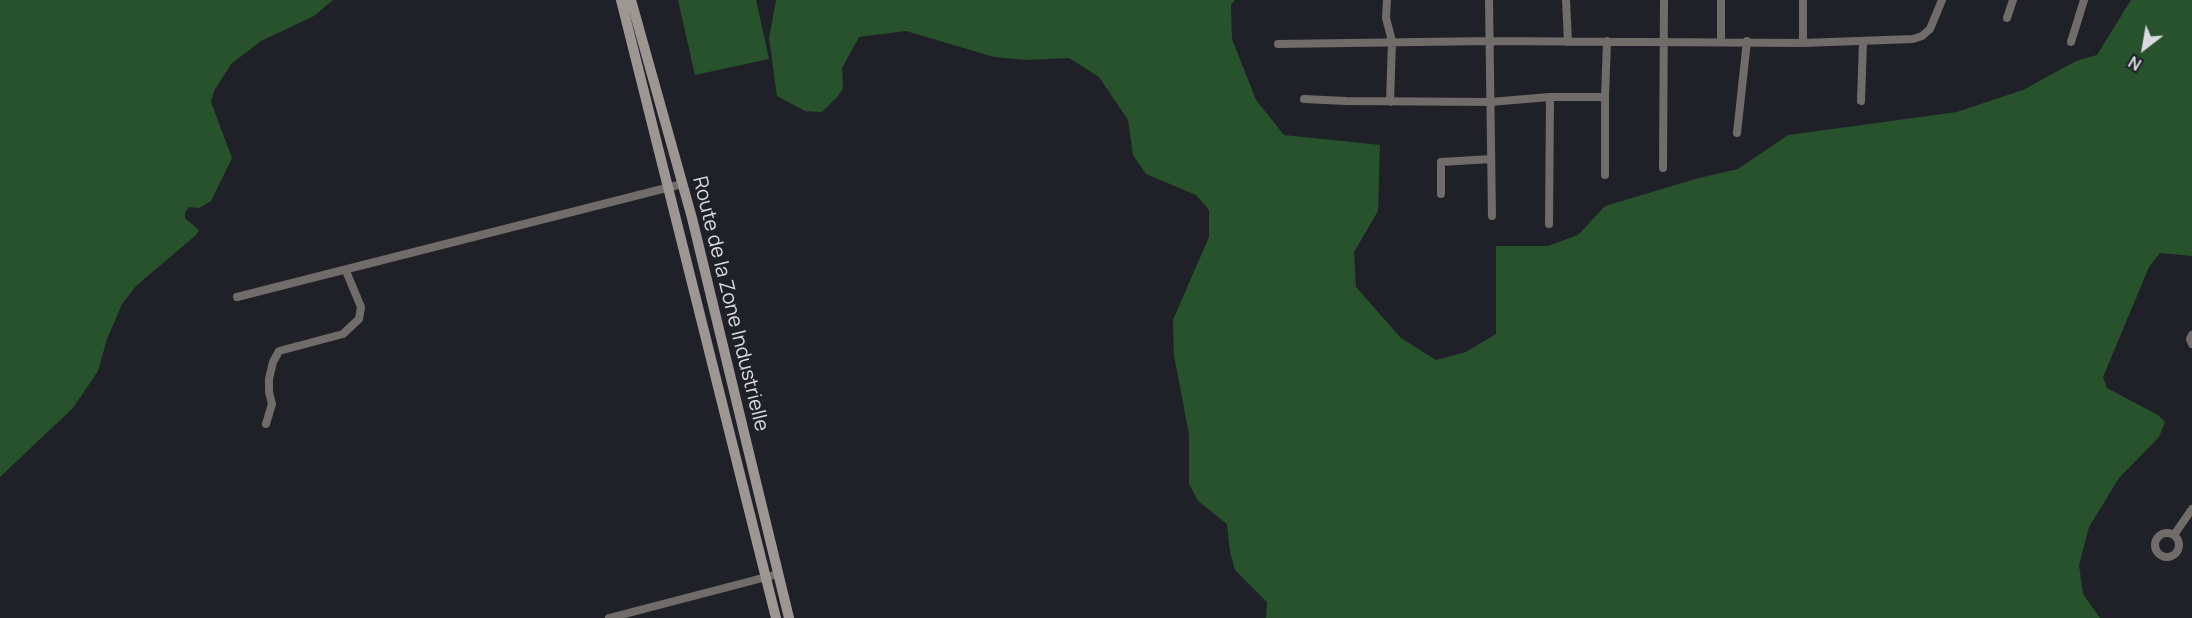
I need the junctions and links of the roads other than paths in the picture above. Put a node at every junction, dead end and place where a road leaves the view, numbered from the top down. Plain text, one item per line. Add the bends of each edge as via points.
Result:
1 (621, 0) edge
2 (631, 0) edge
3 (1387, 0) edge
4 (1489, 0) edge
5 (1566, 0) edge
6 (1664, 0) edge
7 (1721, 0) edge
8 (1803, 0) edge
9 (1942, 0) edge
10 (2013, 0) edge
11 (2084, 0) edge
12 (2007, 18) dead end
13 (1392, 41) junction
14 (1489, 41) junction
15 (1607, 41) junction
16 (1721, 41) junction
17 (1747, 41) junction
18 (1568, 42) junction
19 (1664, 42) junction
20 (1863, 42) junction
21 (2071, 42) dead end
22 (1803, 43) junction
23 (1278, 44) dead end
24 (1550, 97) junction
25 (1605, 97) junction
26 (1304, 99) dead end
27 (1861, 101) dead end
28 (1390, 102) junction
29 (1490, 102) junction
30 (1737, 133) dead end
31 (1491, 159) junction
32 (1663, 168) dead end
33 (1605, 175) dead end
34 (682, 184) junction
35 (667, 188) junction
36 (1442, 194) dead end
37 (1492, 216) dead end
38 (1549, 225) dead end
39 (346, 271) junction
40 (237, 297) dead end
41 (2192, 335) edge
42 (2192, 344) edge
43 (266, 424) dead end
44 (2192, 509) edge
45 (2174, 535) dead end
46 (778, 574) junction
47 (765, 578) junction
48 (609, 618) edge
49 (776, 618) edge
50 (789, 618) edge

1 - 35 main road, Route de la Zone Industrielle
2 - 34 main road, Route de la Zone Industrielle
3 - 13 street via 1386,18
4 - 14 street
5 - 18 street
6 - 19 street
7 - 16 street
8 - 22 street
9 - 20 street via 1930,29 1922,36
10 - 12 street
11 - 21 street
13 - 14 street
13 - 23 street
13 - 28 street
14 - 18 street
14 - 29 street
15 - 18 street
15 - 19 street
15 - 25 street
16 - 17 street
16 - 19 street
17 - 22 street
17 - 30 street
19 - 32 street
20 - 22 street
20 - 27 street
24 - 25 street
24 - 29 street
24 - 38 street
25 - 33 street
26 - 28 street
28 - 29 street
29 - 31 street
31 - 36 street via 1442,162
31 - 37 street
34 - 35 street
34 - 46 main road, Route de la Zone Industrielle
35 - 39 street
35 - 47 main road, Route de la Zone Industrielle
39 - 40 street
39 - 43 street via 361,307 359,319 343,334 279,351 269,379 272,404
41 - 42 street
44 - 45 street
46 - 47 street
46 - 50 main road, Route de la Zone Industrielle
47 - 48 street
47 - 49 main road, Route de la Zone Industrielle

